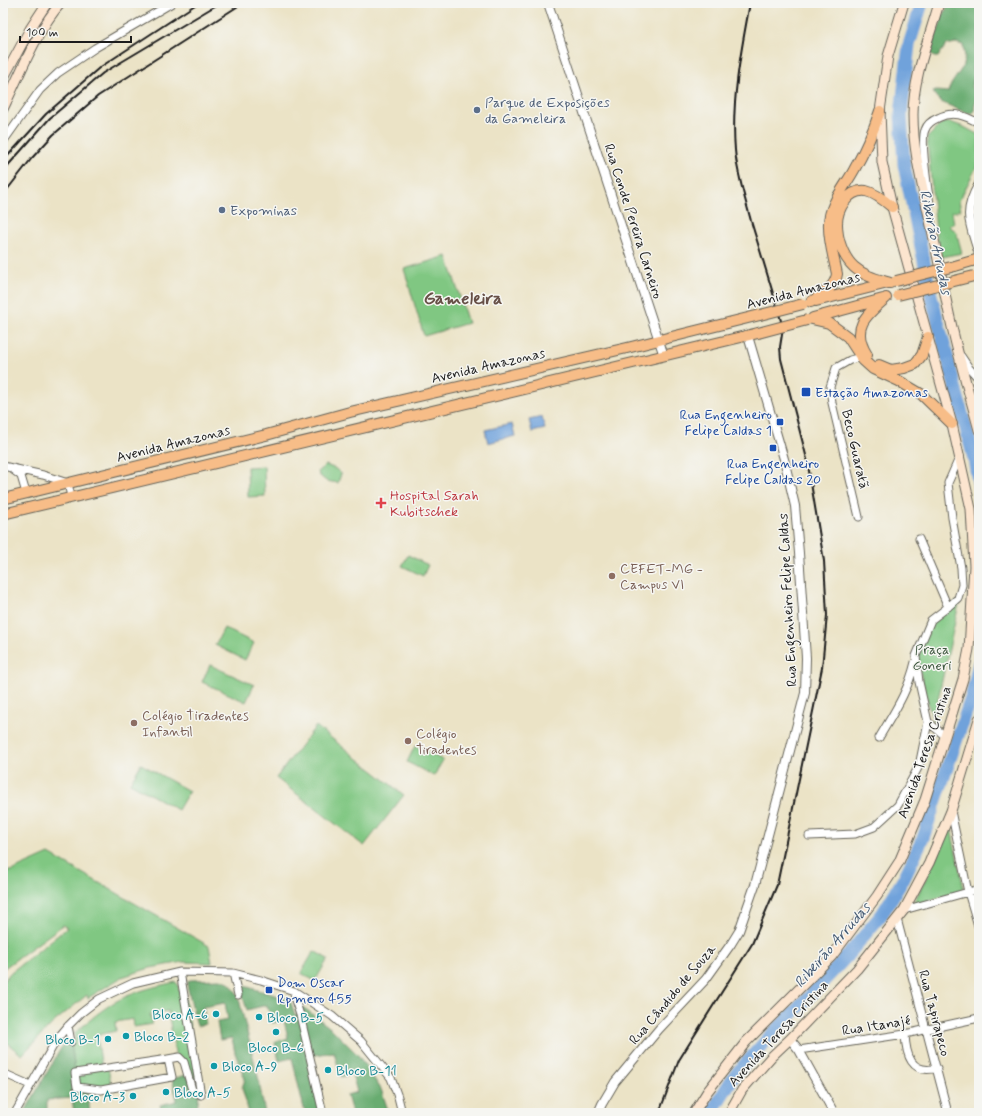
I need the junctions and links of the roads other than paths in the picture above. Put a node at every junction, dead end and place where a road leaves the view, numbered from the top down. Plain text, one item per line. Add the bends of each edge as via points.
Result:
1 (47, 3) edge
2 (61, 3) edge
3 (172, 3) edge
4 (548, 3) edge
5 (904, 3) edge
6 (939, 3) edge
7 (3, 79) edge
8 (3, 109) edge
9 (880, 111) junction
10 (979, 123) edge
11 (3, 142) edge
12 (979, 184) edge
13 (892, 207) junction
14 (933, 234) junction
15 (979, 254) edge
16 (979, 259) edge
17 (976, 276) edge
18 (893, 282) junction
19 (886, 298) junction
20 (807, 303) junction
21 (759, 315) junction
22 (810, 319) junction
23 (753, 334) junction
24 (928, 337) junction
25 (659, 340) junction
26 (958, 352) junction
27 (664, 356) junction
28 (861, 356) junction
29 (979, 379) edge
30 (952, 424) junction
31 (979, 430) edge
32 (960, 456) junction
33 (6, 467) edge
34 (68, 483) junction
35 (26, 493) junction
36 (71, 497) junction
37 (3, 499) edge
38 (3, 514) edge
39 (859, 517) dead end
40 (919, 539) dead end
41 (948, 607) junction
42 (916, 656) junction
43 (979, 719) edge
44 (928, 722) junction
45 (945, 736) junction
46 (879, 738) dead end
47 (951, 811) junction
48 (809, 836) dead end
49 (767, 840) joint
50 (979, 889) edge
51 (968, 892) junction
52 (904, 910) junction
53 (897, 919) junction
54 (979, 929) edge
55 (180, 972) junction
56 (233, 973) junction
57 (294, 991) junction
58 (238, 994) dead end
59 (979, 1018) edge
60 (68, 1026) junction
61 (926, 1030) junction
62 (905, 1034) junction
63 (790, 1039) junction
64 (71, 1042) dead end
65 (800, 1050) junction
66 (168, 1059) junction
67 (937, 1068) junction
68 (3, 1073) edge
69 (30, 1085) junction
70 (15, 1113) edge
71 (323, 1113) edge
72 (402, 1113) edge
73 (598, 1113) edge
74 (694, 1113) edge
75 (729, 1113) edge
76 (835, 1113) edge
77 (948, 1113) edge

1 - 7 main road
2 - 8 main road via 37,39
3 - 11 street via 95,48 58,74 40,90
4 - 25 street, Rua Conde Pereira Carneiro
5 - 9 main road, Avenida Teresa Cristina via 888,56
6 - 14 main road via 916,87 913,114 919,172
9 - 13 main road, Avenida Teresa Cristina via 882,162
9 - 20 main road via 871,138 840,193 828,221 836,281 831,288
10 - 14 street via 964,115 950,114 932,121 925,130 924,151
12 - 15 street via 969,206 969,221
13 - 18 main road via 866,191 854,193 841,208 837,224 840,245 853,266 869,277
13 - 24 main road, Avenida Teresa Cristina
14 - 26 main road
16 - 18 main road, Avenida Amazonas, bridge
17 - 19 main road, Avenida Amazonas, bridge
18 - 20 main road, Avenida Amazonas
19 - 22 main road, Avenida Amazonas
19 - 24 main road via 868,313 863,323 860,335 862,346 869,358 891,370 904,368 915,364 922,355
20 - 21 main road, Avenida Amazonas, bridge
21 - 23 main road via 747,327
21 - 25 main road, Avenida Amazonas
22 - 23 main road, Avenida Amazonas, bridge
22 - 28 main road via 829,323 848,337
23 - 27 main road, Avenida Amazonas
23 - 49 street, Rua Engenheiro Felipe Caldas via 794,506 800,553 806,658 805,693
24 - 30 main road, Avenida Teresa Cristina
25 - 27 street, Rua Conde Pereira Carneiro
25 - 34 main road, Avenida Amazonas via 350,412
26 - 29 street
26 - 31 main road
27 - 36 main road, Avenida Amazonas
28 - 30 main road via 873,369 921,394
28 - 39 street, Beco Guaratã via 836,368 830,387
30 - 32 main road, Avenida Teresa Cristina
32 - 41 street via 948,483 962,585 958,598
32 - 45 main road, Avenida Teresa Cristina via 971,509 974,566 972,616 963,679
33 - 34 street
33 - 35 street via 21,476
34 - 35 main road, Avenida Amazonas
34 - 36 street
35 - 37 main road, Avenida Amazonas
36 - 38 main road, Avenida Amazonas
40 - 41 street
41 - 42 street via 931,620
42 - 44 street
42 - 46 street via 906,692
43 - 47 main road, Avenida Teresa Cristina
44 - 45 street
44 - 48 street via 919,766 898,805 874,827 855,834
45 - 74 main road, Avenida Teresa Cristina via 925,800 899,862 877,896 832,956 746,1042
47 - 51 street
47 - 52 main road, Avenida Teresa Cristina via 929,863
49 - 73 street, Rua Cândido de Souza via 748,906 731,944 706,979 659,1029 615,1082
50 - 51 street
51 - 52 street
51 - 54 street
52 - 53 main road, Avenida Teresa Cristina
53 - 61 street, Rua Tapirapeco
53 - 63 main road, Avenida Teresa Cristina via 857,969
55 - 56 street
55 - 60 street via 133,983 99,999
55 - 66 street via 201,1094 192,1090 182,1059
56 - 57 street
56 - 58 street
57 - 71 street
57 - 72 street via 332,1016 361,1041 391,1078
59 - 61 street, Rua Itanajé
60 - 64 street
60 - 69 street via 57,1039
61 - 62 street, Rua Itanajé
61 - 67 street, Rua Tapirapeco
62 - 65 street, Rua Itanajé
62 - 67 street via 908,1057 915,1066 930,1070
63 - 65 street
63 - 75 main road, Avenida Teresa Cristina via 742,1090
65 - 76 street
66 - 66 street via 172,1077 101,1090 77,1087 75,1073
67 - 77 street, Rua Tapirapeco
68 - 69 street
69 - 70 street

